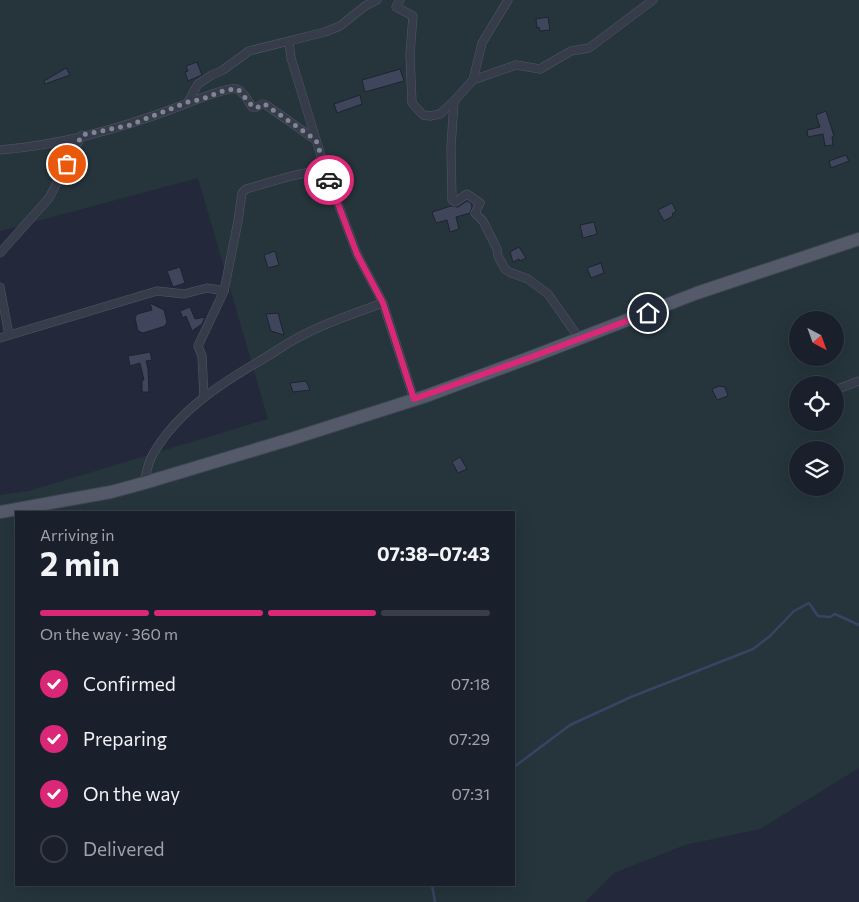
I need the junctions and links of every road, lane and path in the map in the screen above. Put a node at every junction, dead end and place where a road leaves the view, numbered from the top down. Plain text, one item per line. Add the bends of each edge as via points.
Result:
1 (377, 0) edge
2 (400, 0) edge
3 (508, 0) edge
4 (653, 0) edge
5 (289, 41) junction
6 (473, 80) junction
7 (454, 101) junction
8 (188, 102) junction
9 (82, 135) junction
10 (316, 140) junction
11 (0, 150) edge
12 (325, 169) junction
13 (859, 239) edge
14 (0, 253) edge
15 (0, 287) edge
16 (224, 291) junction
17 (383, 303) junction
18 (9, 335) junction
19 (0, 338) edge
20 (579, 338) junction
21 (859, 381) edge
22 (844, 387) edge
23 (204, 396) junction
24 (414, 399) junction
25 (144, 483) junction
26 (0, 512) edge

1 - 5 street via 340,26
2 - 7 street via 396,7 413,16 410,54 412,103 423,115 430,116 440,114
3 - 6 street via 482,43
4 - 6 street via 589,48 571,51 540,69 516,65
5 - 8 street via 243,54 198,84
5 - 10 street via 291,58
6 - 7 street
7 - 20 street via 452,200 455,202 467,194 480,203 475,213 505,269 528,279 548,294
8 - 9 street via 130,125
8 - 10 street via 238,89 252,106 266,105
9 - 11 street
9 - 14 street via 49,198
10 - 12 street
12 - 16 street via 244,190
12 - 17 street via 355,251
13 - 20 main road via 697,293
15 - 18 street
16 - 18 street via 207,288 184,294 157,291
16 - 23 street via 198,346 202,356
17 - 23 street via 301,336
17 - 24 street
18 - 19 street
20 - 24 main road
21 - 22 street
23 - 25 street via 161,441 152,455
24 - 25 main road
25 - 26 main road

